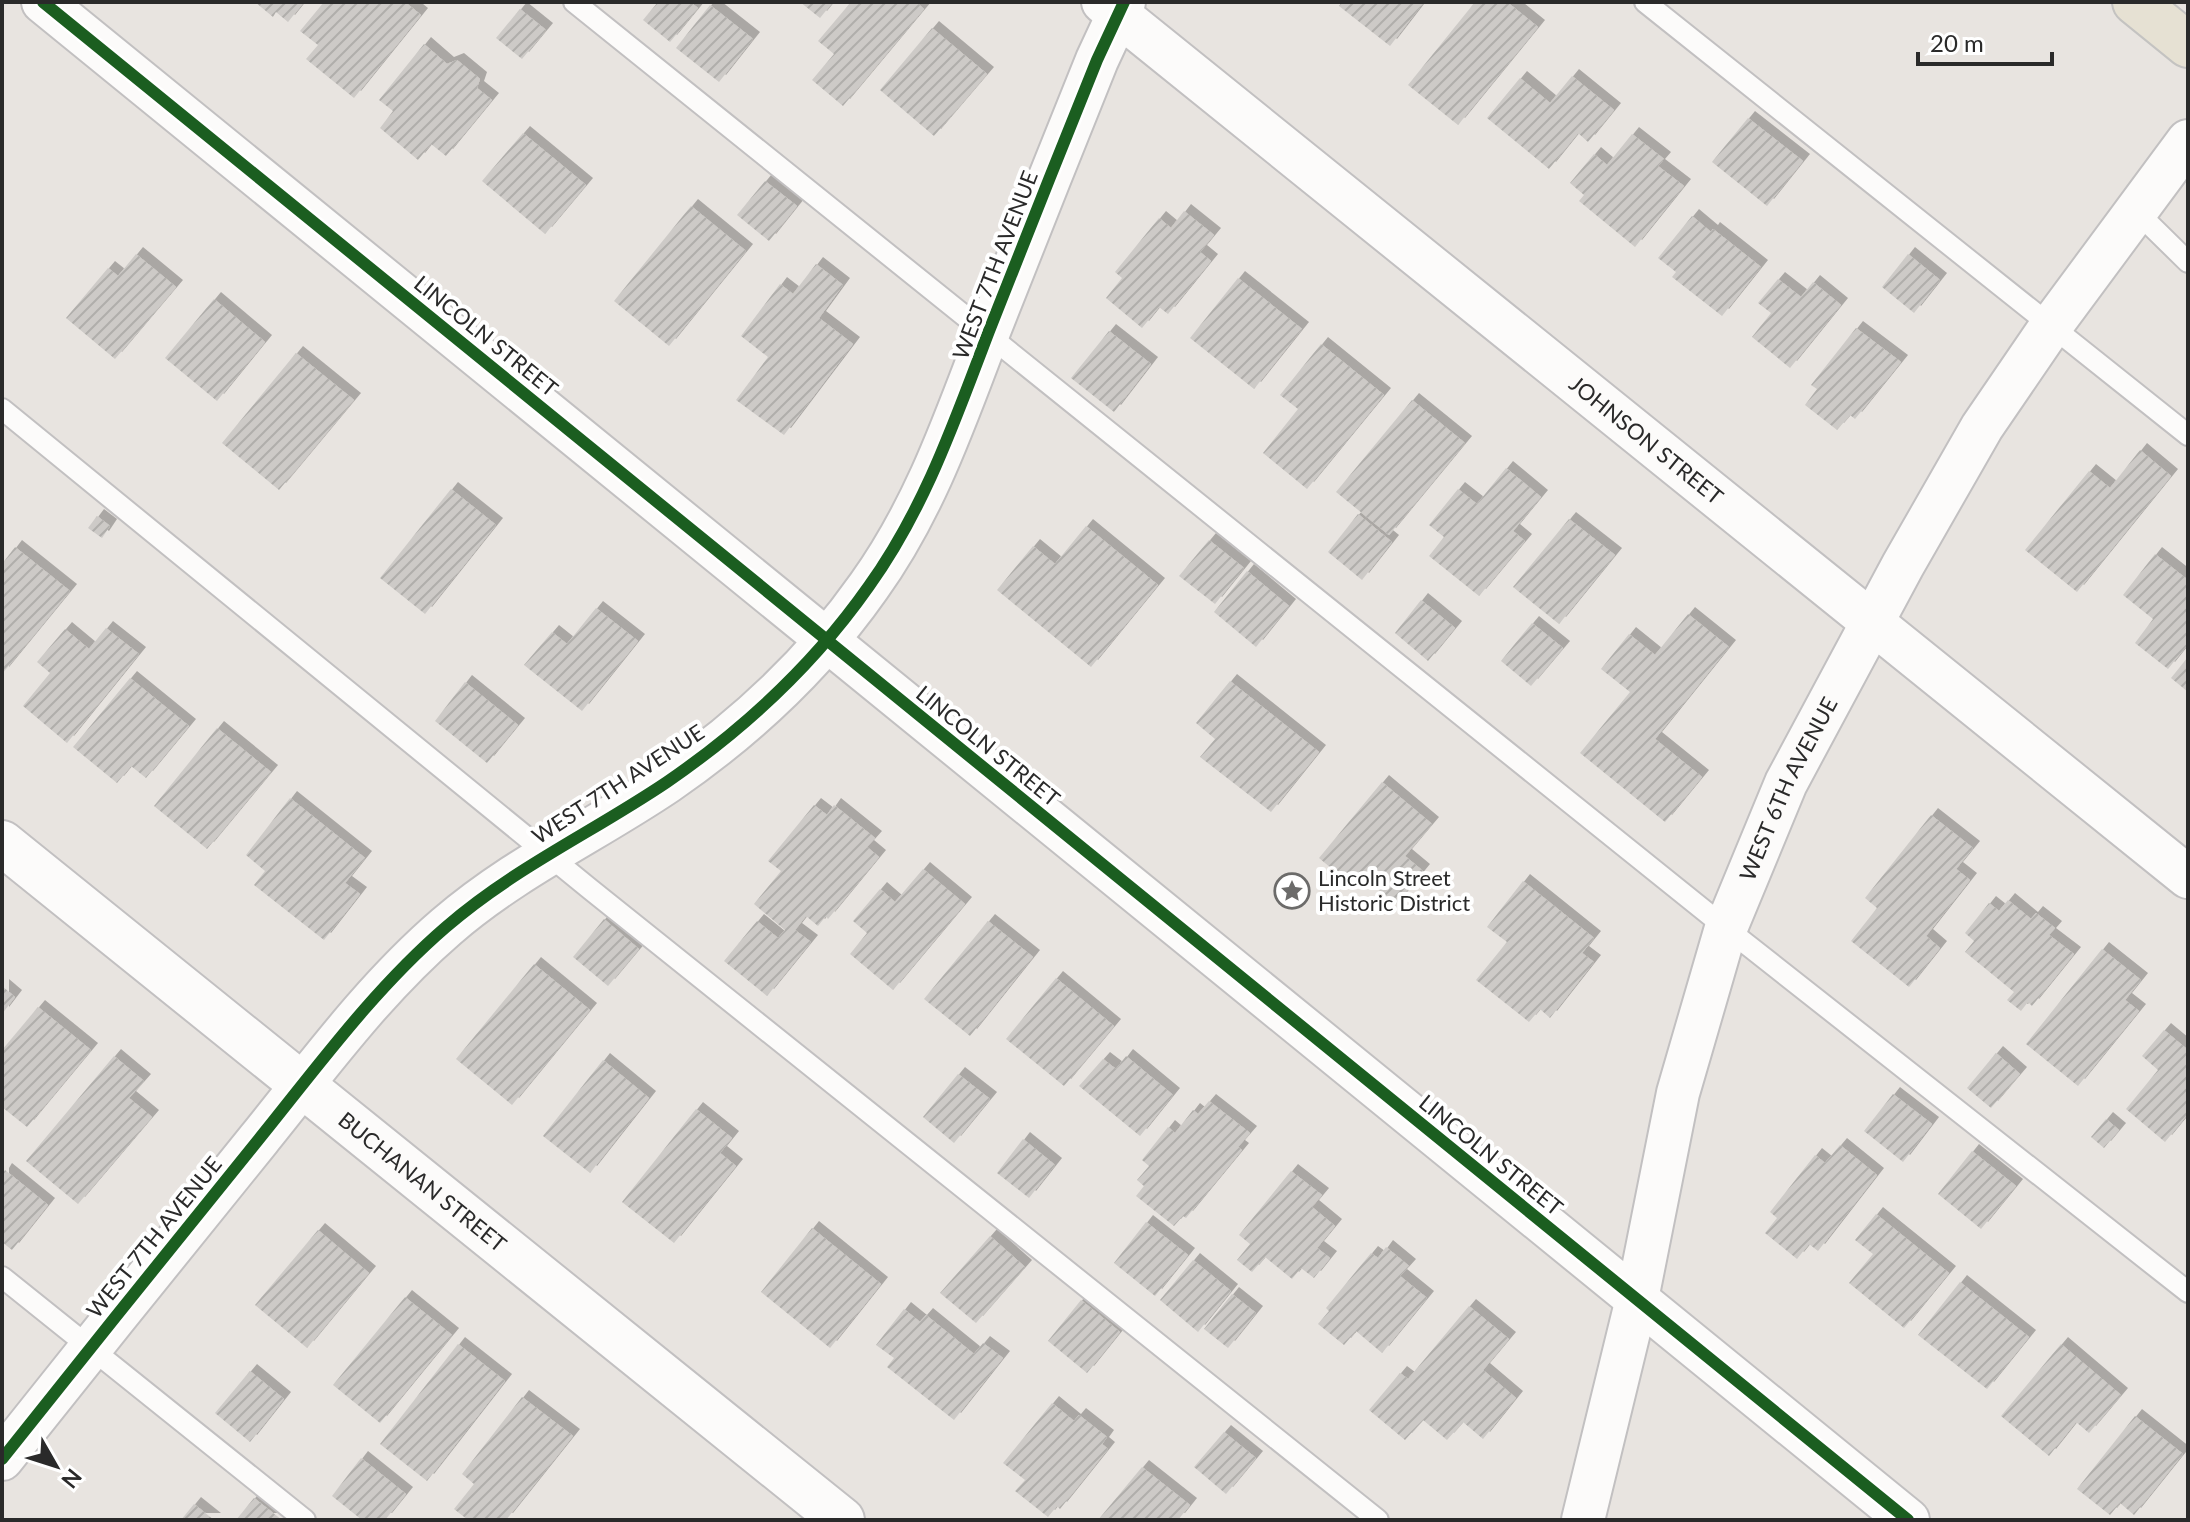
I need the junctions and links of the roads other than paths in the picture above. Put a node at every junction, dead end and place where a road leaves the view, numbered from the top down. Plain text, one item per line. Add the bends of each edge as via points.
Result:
1 (43, 2) edge
2 (574, 2) edge
3 (1645, 2) edge
4 (2135, 2) edge
5 (1115, 6) edge
6 (2188, 45) edge
7 (2188, 141) edge
8 (2136, 211) junction
9 (2188, 262) edge
10 (2051, 326) junction
11 (988, 335) junction
12 (2, 409) edge
13 (2188, 435) edge
14 (1872, 622) junction
15 (826, 639) junction
16 (2, 843) edge
17 (546, 853) junction
18 (2188, 877) edge
19 (1726, 928) junction
20 (302, 1086) junction
21 (2, 1277) edge
22 (2188, 1292) edge
23 (1637, 1299) junction
24 (90, 1348) junction
25 (2, 1459) edge
26 (305, 1520) edge
27 (842, 1520) edge
28 (1378, 1520) edge
29 (1583, 1520) edge
30 (1908, 1520) edge

1 - 15 street, LINCOLN STREET
2 - 11 lane
3 - 10 lane
4 - 6 main road
5 - 11 street, WEST 7TH AVENUE
5 - 14 street, JOHNSON STREET
7 - 8 street, WEST 6TH AVENUE
8 - 9 lane
8 - 10 street, WEST 6TH AVENUE
10 - 13 lane
10 - 14 street, WEST 6TH AVENUE via 1982,427
11 - 15 street, WEST 7TH AVENUE via 914,517 869,587
11 - 19 lane
12 - 17 lane
14 - 18 street, JOHNSON STREET
14 - 19 street, WEST 6TH AVENUE via 1786,783
15 - 17 street, WEST 7TH AVENUE via 730,735 666,782
15 - 23 street, LINCOLN STREET
16 - 20 street, BUCHANAN STREET
17 - 20 street, WEST 7TH AVENUE via 448,925 409,961
17 - 28 lane
19 - 22 lane
19 - 23 street, WEST 6TH AVENUE via 1678,1093
20 - 24 street, WEST 7TH AVENUE
20 - 27 street, BUCHANAN STREET
21 - 24 lane
23 - 29 street, WEST 6TH AVENUE
23 - 30 street, LINCOLN STREET
24 - 25 street, WEST 7TH AVENUE
24 - 26 lane

